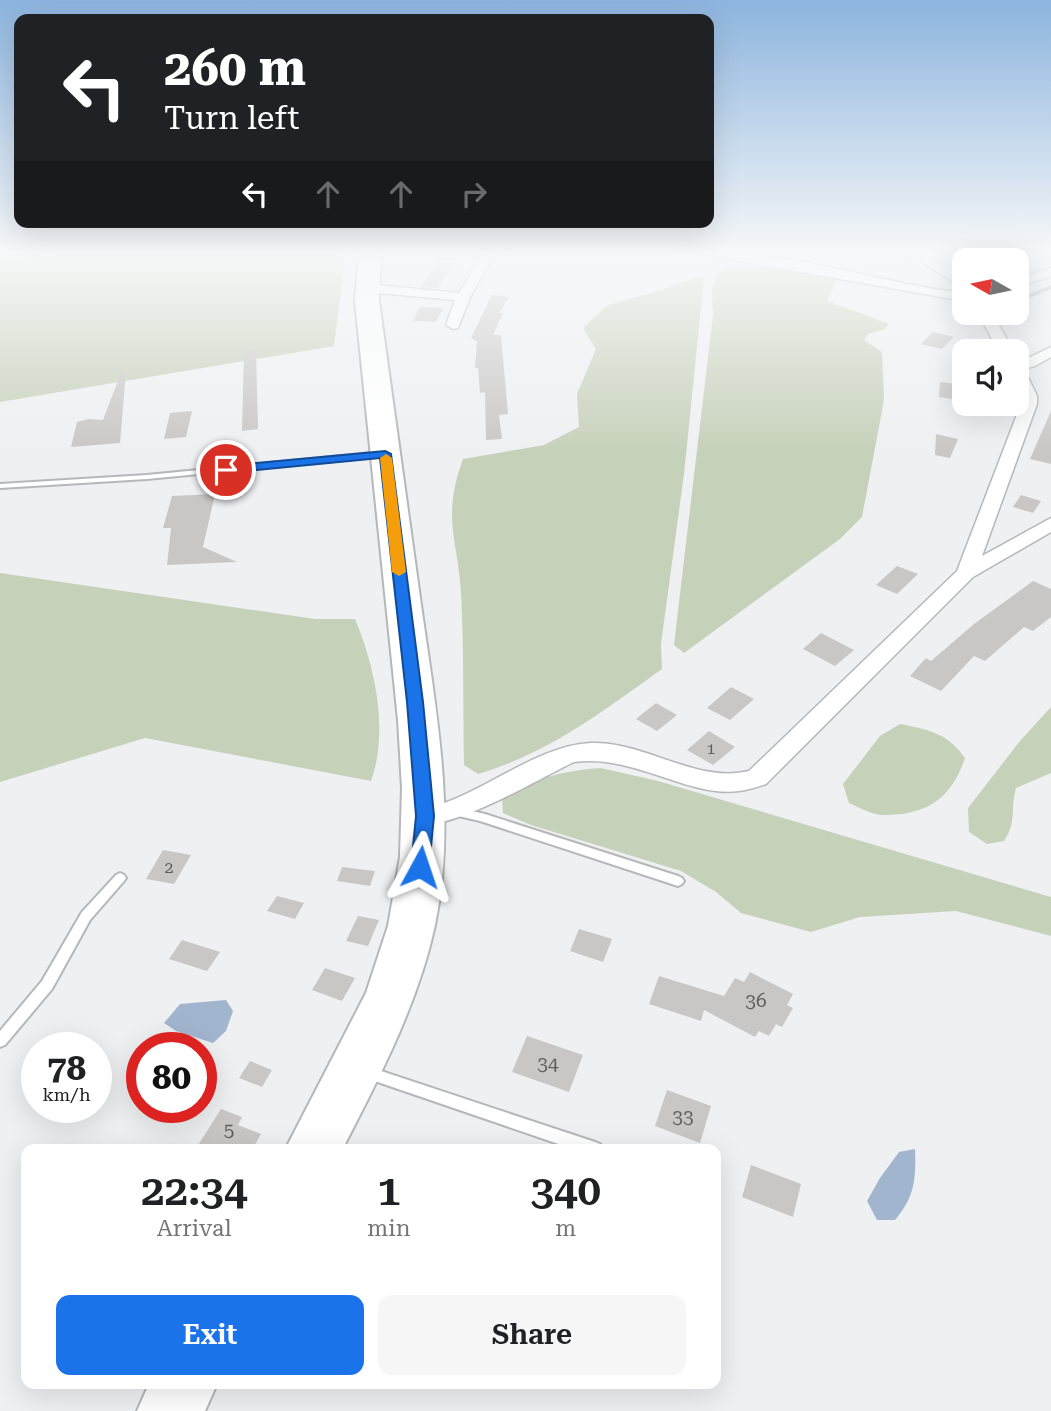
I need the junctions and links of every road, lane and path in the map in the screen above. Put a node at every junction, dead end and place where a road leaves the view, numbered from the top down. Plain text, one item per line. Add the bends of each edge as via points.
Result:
1 (370, 320) edge
2 (455, 320) edge
3 (453, 325) dead end
4 (1051, 351) edge
5 (1029, 363) edge
6 (1025, 416) edge
7 (385, 454) junction
8 (0, 486) edge
9 (1051, 524) edge
10 (966, 573) junction
11 (438, 813) junction
12 (120, 878) dead end
13 (678, 881) dead end
14 (0, 1041) edge
15 (356, 1069) junction
16 (316, 1144) edge
17 (580, 1144) edge
18 (182, 1389) edge
19 (170, 1411) edge

1 - 7 highway
2 - 3 street
4 - 5 street
6 - 10 street
7 - 8 lane
7 - 11 highway via 415,702
9 - 10 street
10 - 11 street via 757,778 723,783 606,750 583,750
11 - 13 lane via 481,817
11 - 15 highway via 392,993
12 - 14 lane via 86,916 47,985
15 - 16 highway
15 - 17 lane
18 - 19 highway

